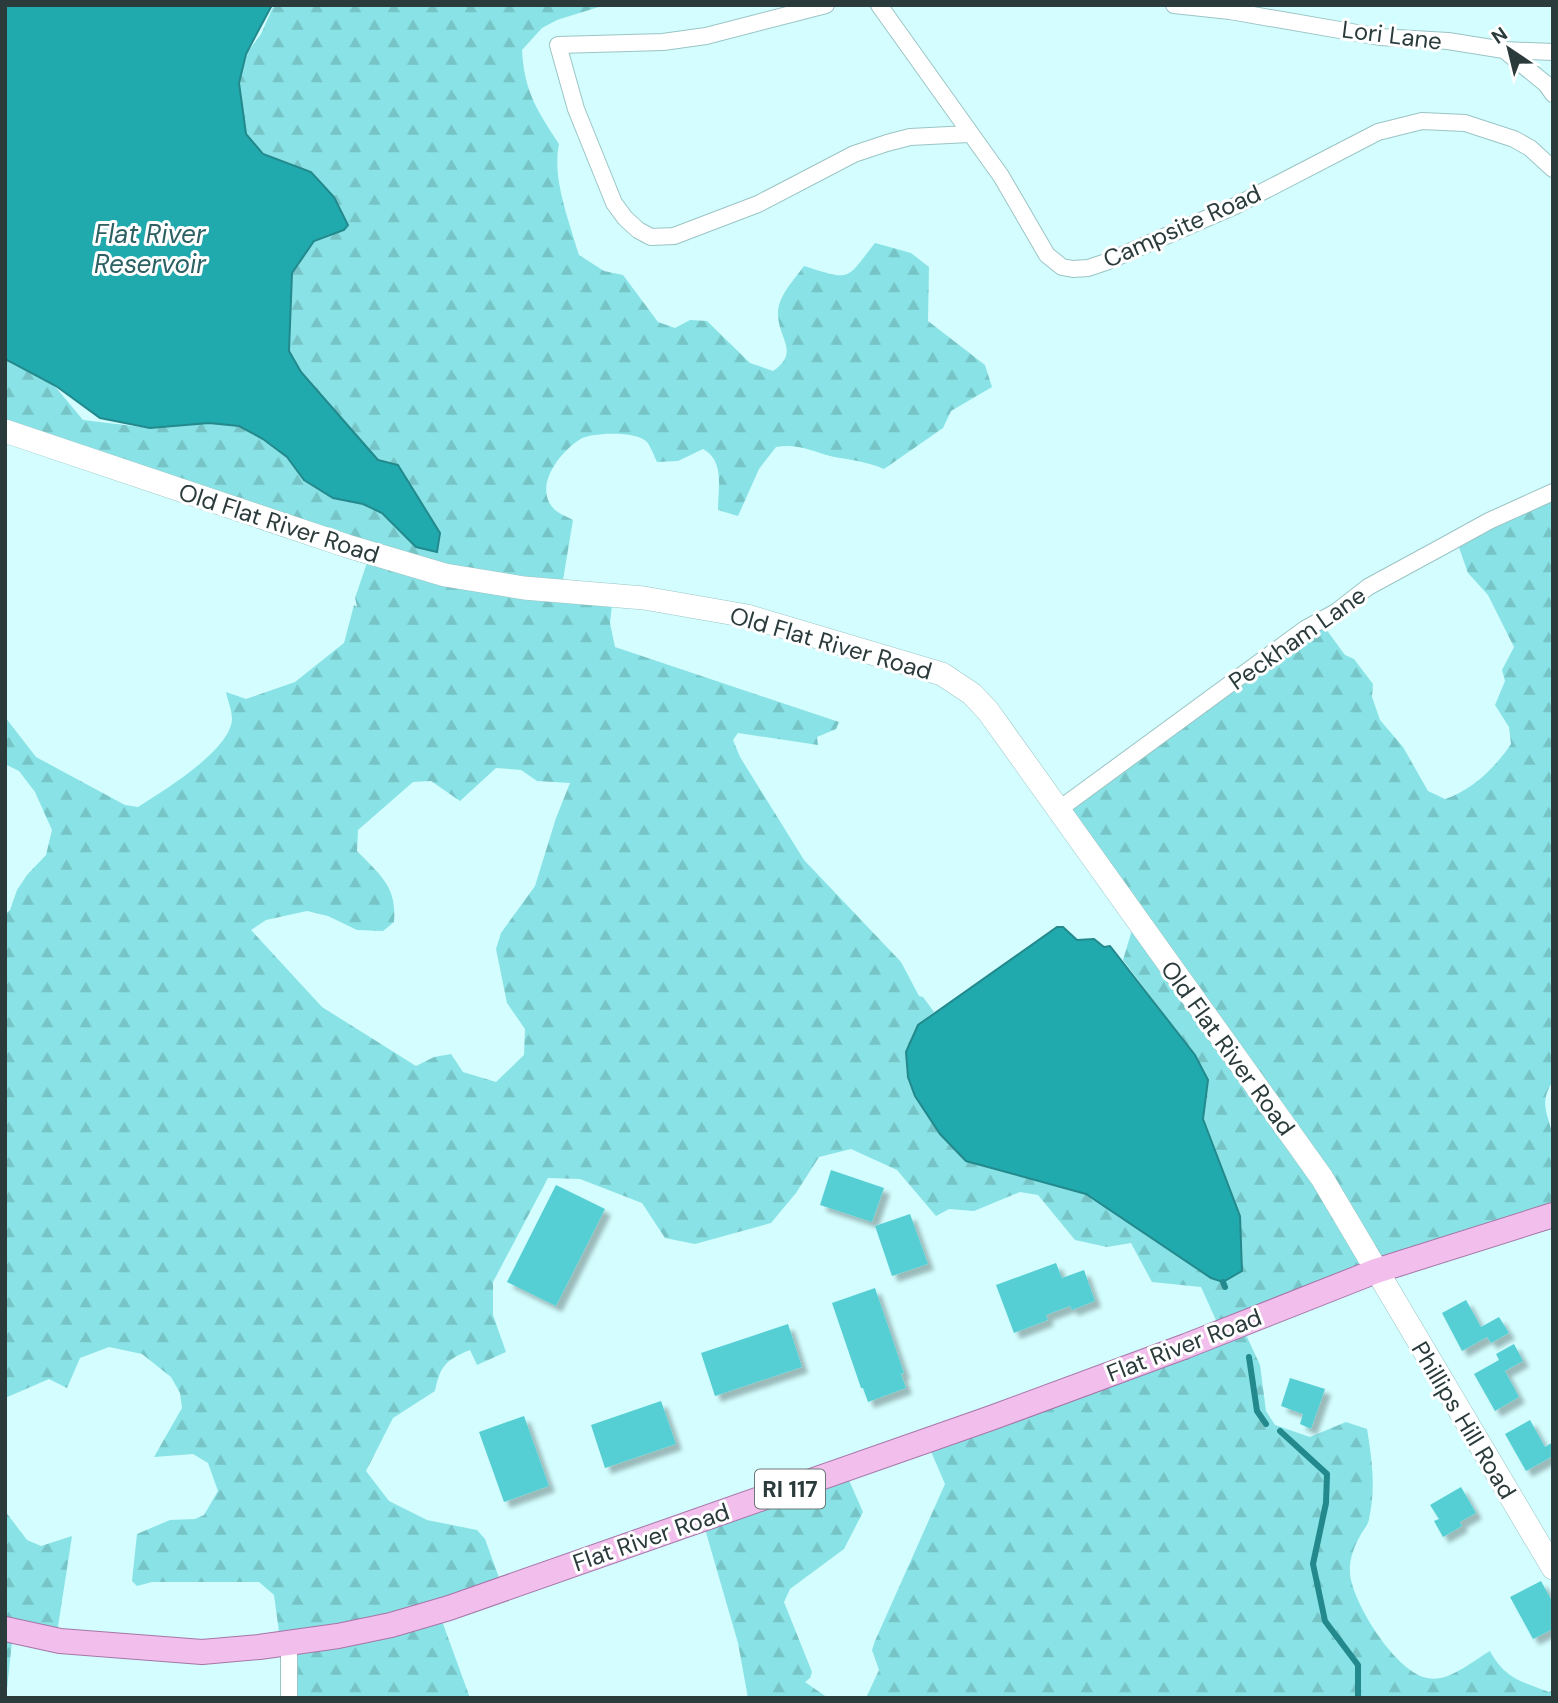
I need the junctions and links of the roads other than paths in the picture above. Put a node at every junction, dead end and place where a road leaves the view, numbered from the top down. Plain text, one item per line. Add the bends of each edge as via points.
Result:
1 (826, 5) edge
2 (879, 5) edge
3 (1174, 5) edge
4 (1504, 50) junction
5 (1553, 52) edge
6 (1553, 94) edge
7 (969, 134) junction
8 (1553, 169) edge
9 (5, 431) edge
10 (1553, 492) edge
11 (1058, 810) junction
12 (1553, 1215) edge
13 (1376, 1271) junction
14 (1553, 1569) edge
15 (5, 1629) edge
16 (289, 1644) junction
17 (289, 1698) edge

1 - 7 street via 706,36 558,46 576,109 614,203 638,230 651,237 674,236 758,204 854,154 910,137
2 - 7 street, Campsite Road
3 - 4 street, Lori Lane via 1380,37
4 - 5 street
4 - 6 street, Lori Lane
7 - 8 street, Campsite Road via 1001,176 1047,255 1073,269 1106,262 1235,206 1378,132 1410,123 1478,126 1530,148
9 - 11 street, Old Flat River Road via 445,575 524,588 644,598 747,616 942,674 988,711
10 - 11 street, Peckham Lane via 1368,587
11 - 13 street, Old Flat River Road via 1322,1178
12 - 13 main road, Flat River Road / RI 117
13 - 14 street, Phillips Hill Road
13 - 16 main road, Flat River Road / RI 117 via 992,1418 449,1608 391,1625
15 - 16 main road, Flat River Road / RI 117 via 60,1641 171,1651
16 - 17 street

